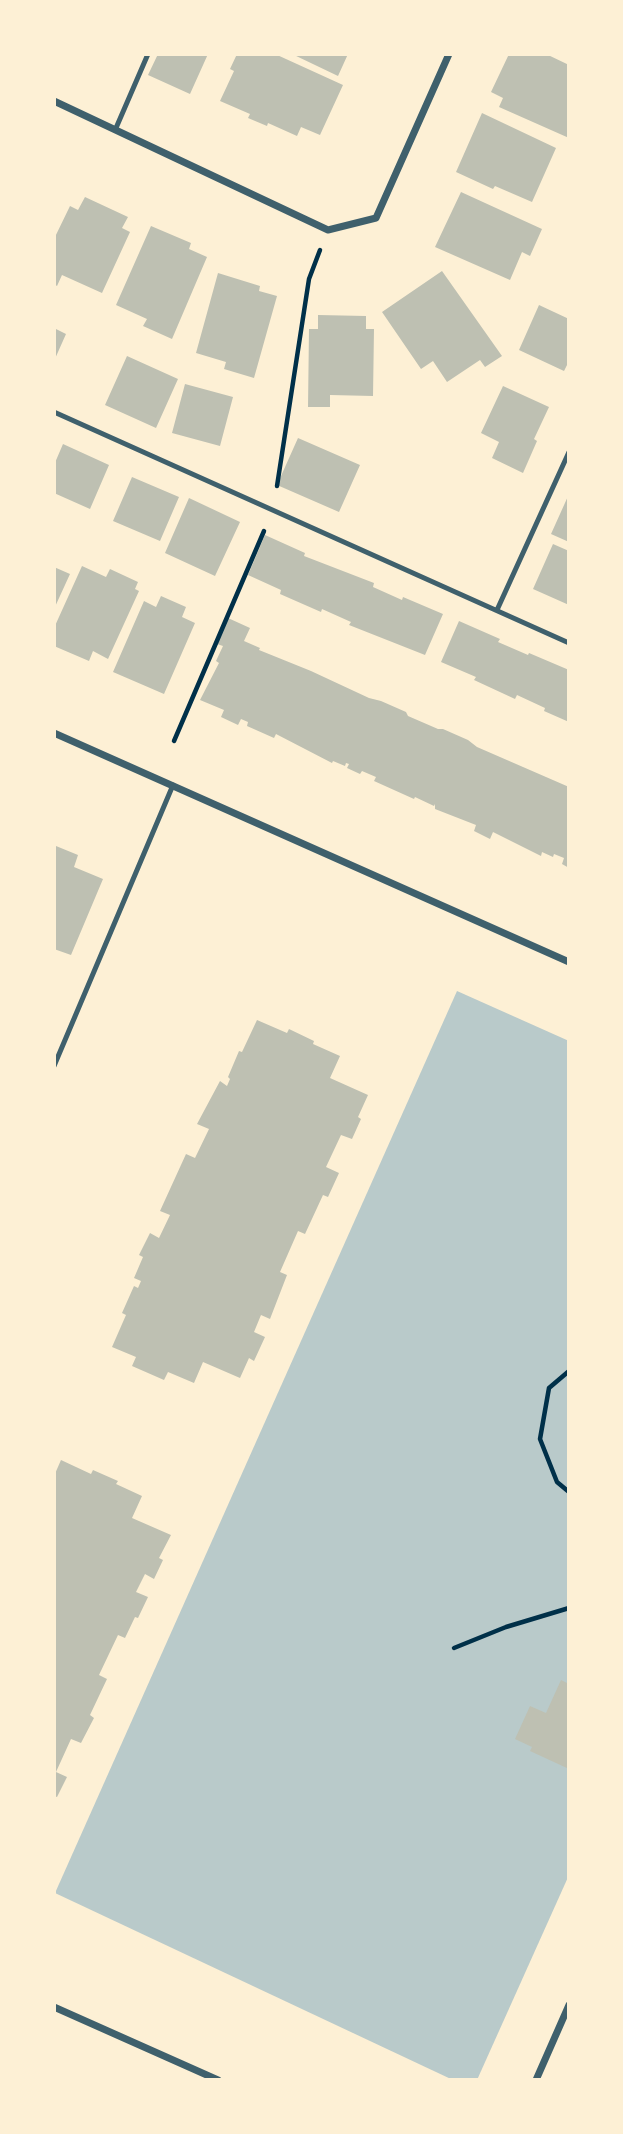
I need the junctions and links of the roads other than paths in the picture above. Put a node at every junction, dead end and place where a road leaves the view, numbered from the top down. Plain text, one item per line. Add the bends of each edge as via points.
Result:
1 (148, 54) edge
2 (449, 54) edge
3 (54, 101) edge
4 (116, 128) junction
5 (54, 412) edge
6 (569, 452) edge
7 (497, 610) junction
8 (569, 643) edge
9 (54, 733) edge
10 (173, 785) junction
11 (569, 962) edge
12 (54, 1066) edge
13 (569, 2005) edge
14 (54, 2007) edge
15 (218, 2080) edge
16 (536, 2080) edge

1 - 4 lane
2 - 4 street via 376,218 328,230
3 - 4 street
5 - 7 lane
6 - 7 lane
7 - 8 lane
9 - 10 street
10 - 11 street
10 - 12 lane
13 - 16 street
14 - 15 street

